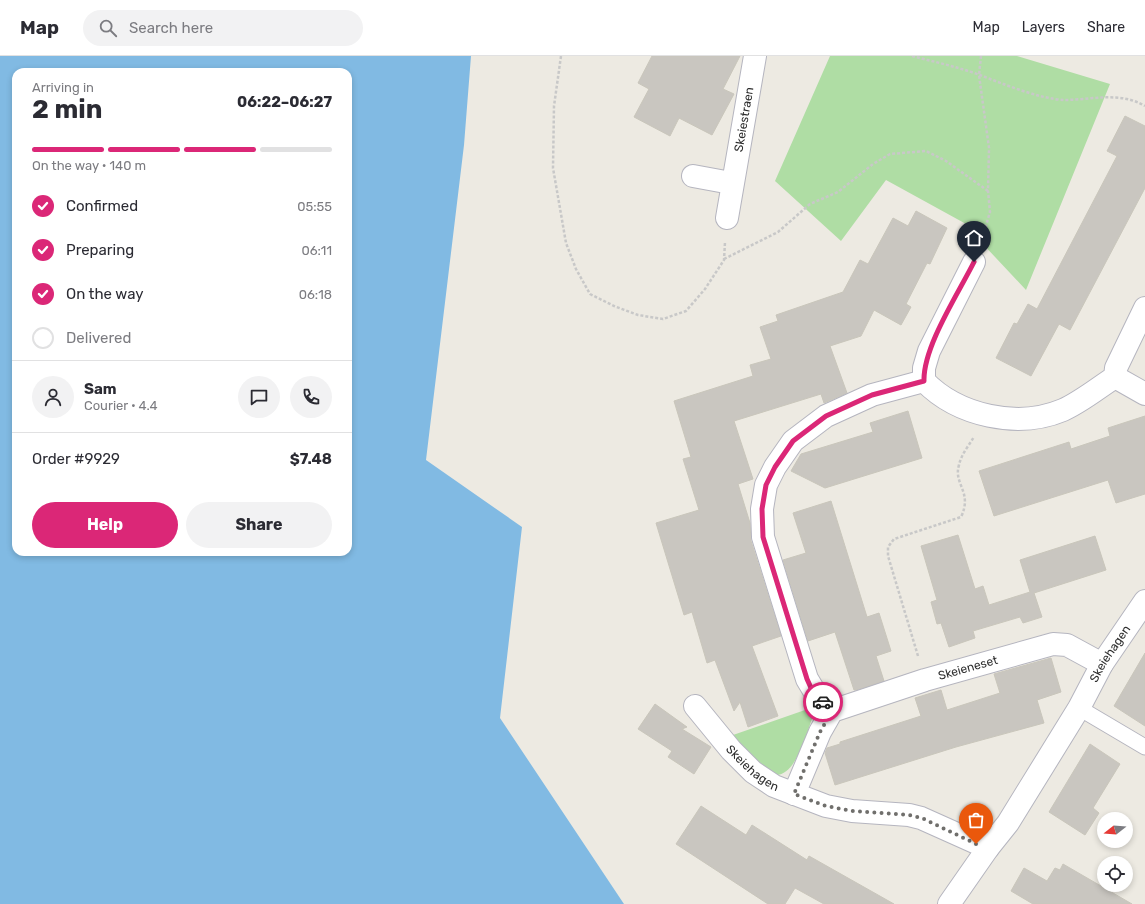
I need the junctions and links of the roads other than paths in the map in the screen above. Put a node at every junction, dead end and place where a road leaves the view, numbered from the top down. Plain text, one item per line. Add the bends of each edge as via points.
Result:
1 (755, 56) edge
2 (693, 176) dead end
3 (731, 183) junction
4 (727, 218) road end
5 (974, 262) dead end
6 (1145, 308) edge
7 (1115, 377) junction
8 (924, 381) junction
9 (1145, 394) edge
10 (1145, 601) edge
11 (1102, 664) junction
12 (695, 706) dead end
13 (1079, 708) junction
14 (832, 711) junction
15 (1145, 747) edge
16 (794, 794) junction
17 (988, 848) junction
18 (949, 904) edge

1 - 3 street, Skeiestraen
2 - 3 street
3 - 4 street, Skeiestraen
5 - 8 street via 929,351 924,368
6 - 7 street via 1116,368
7 - 8 street via 1064,409 1022,418 984,416 932,390
7 - 9 street
8 - 14 street via 872,395 826,416 793,441 766,485 762,509 763,537 768,557 807,679 816,695
10 - 11 street, Skeiehagen
11 - 13 street, Skeiehagen
11 - 14 street, Skeieneset via 1063,643 1053,644 925,680
12 - 16 street, Skeiehagen via 731,750 753,772 774,786
13 - 15 lane
13 - 17 street, Skeiehagen via 1008,824
14 - 16 street via 820,732
16 - 17 street, Skeiehagen via 826,806 852,811 922,818
17 - 18 street, Skeiehagen

